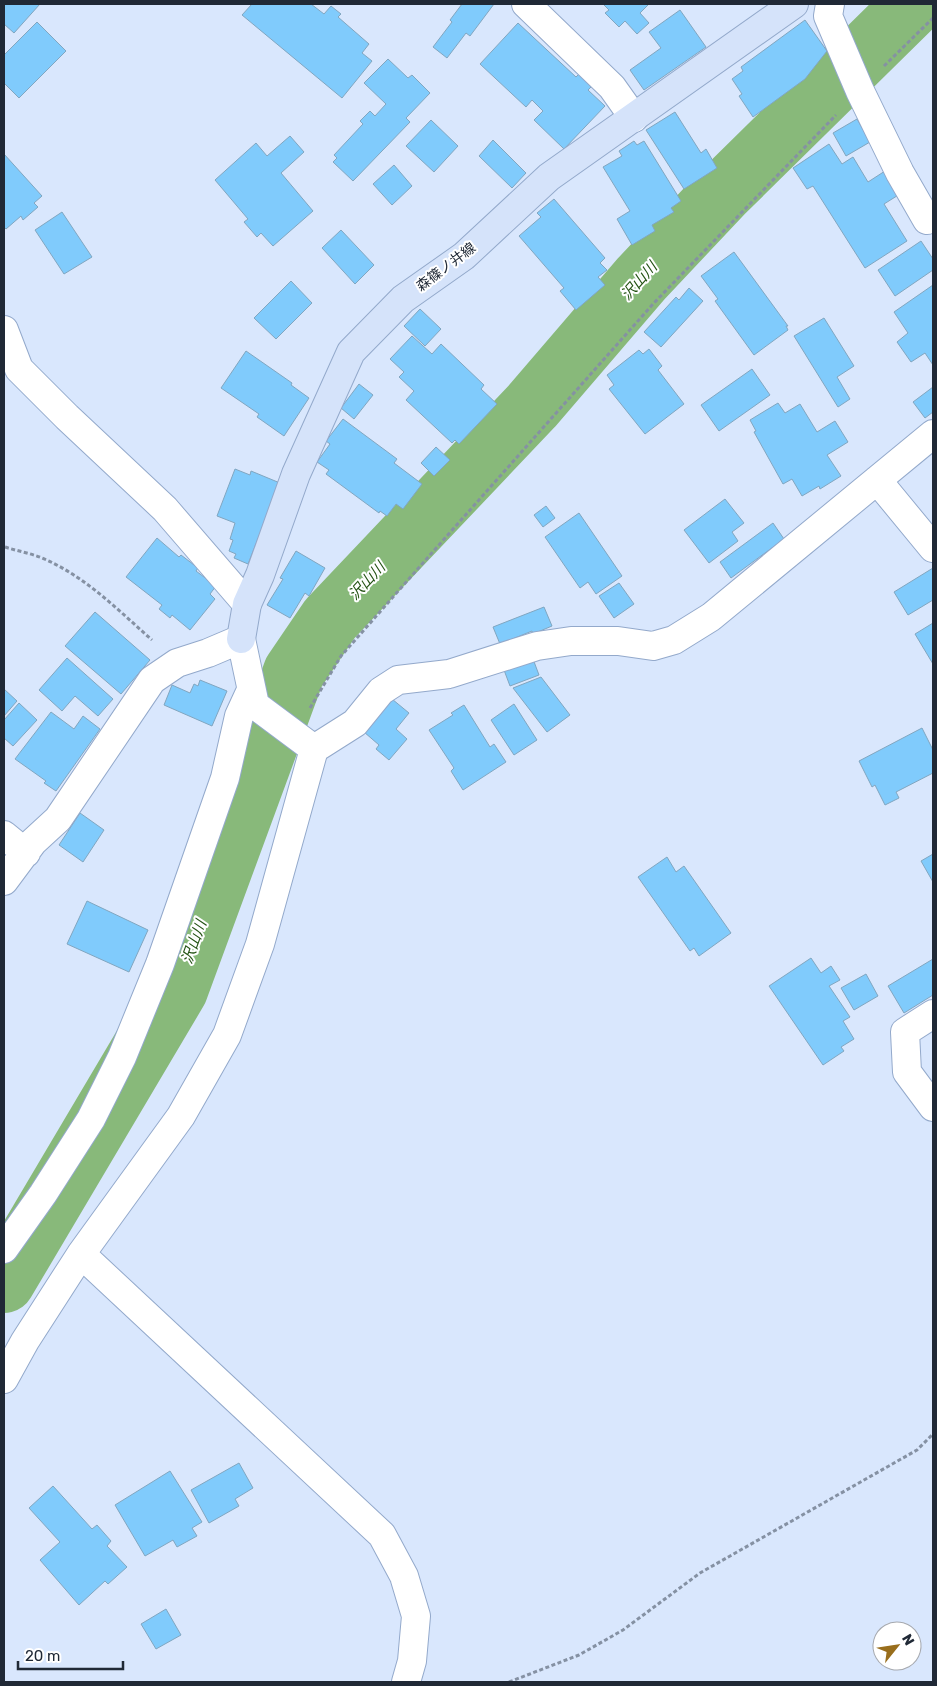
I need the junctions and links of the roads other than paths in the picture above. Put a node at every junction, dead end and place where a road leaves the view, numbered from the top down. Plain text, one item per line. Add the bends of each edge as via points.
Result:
1 (526, 4) edge
2 (794, 4) edge
3 (830, 4) edge
4 (634, 118) junction
5 (927, 220) dead end
6 (4, 330) edge
7 (933, 434) edge
8 (877, 480) junction
9 (933, 548) edge
10 (247, 604) junction
11 (241, 639) junction
12 (253, 698) junction
13 (300, 738) junction
14 (4, 835) edge
15 (26, 853) junction
16 (4, 881) edge
17 (933, 1014) edge
18 (933, 1107) edge
19 (4, 1249) edge
20 (81, 1254) junction
21 (4, 1379) edge
22 (406, 1682) edge

1 - 4 street via 612,87
2 - 4 main road, 森篠ノ井線
3 - 5 street via 828,16 858,86
4 - 10 main road, 森篠ノ井線 via 549,177 464,256 403,299 351,352 296,474
6 - 10 street via 19,369 165,508
7 - 8 street
8 - 9 street
8 - 13 street via 711,617 674,640 653,646 618,641 546,644 448,674 398,680 381,691 354,722
10 - 11 main road, 森篠ノ井線
11 - 12 street
11 - 15 street via 177,662 152,680 58,819
12 - 13 street
12 - 19 street via 239,716 225,778 160,964 122,1057 91,1119
13 - 20 street via 260,944 227,1035 181,1116
14 - 15 street
15 - 16 street
17 - 18 street via 905,1032 907,1072
20 - 21 street
20 - 22 street via 382,1535 404,1576 416,1616 412,1661

